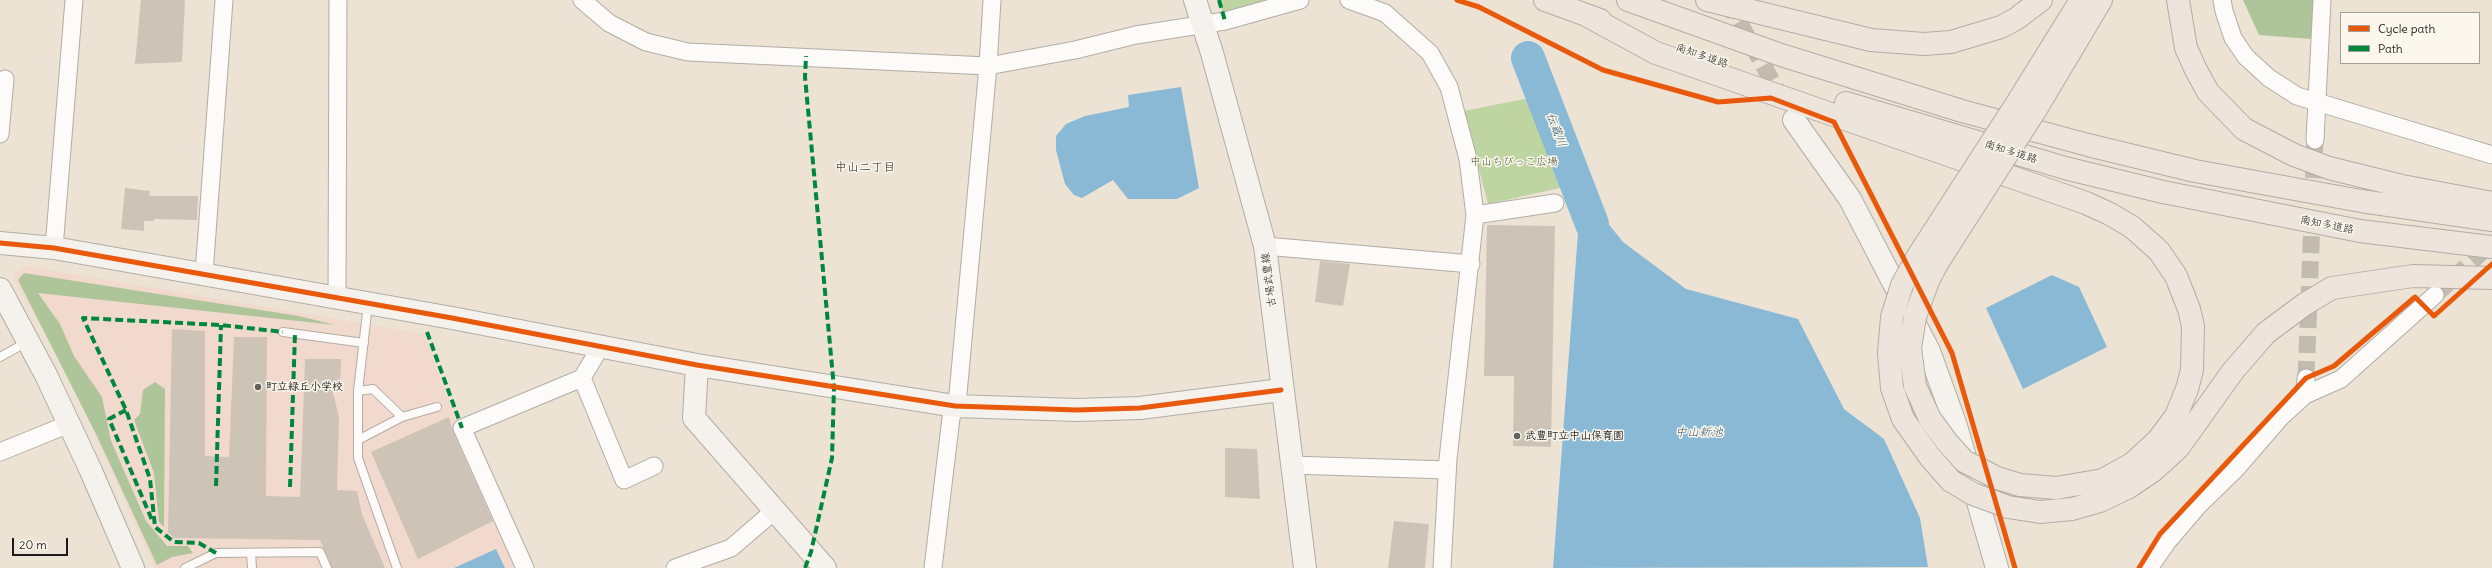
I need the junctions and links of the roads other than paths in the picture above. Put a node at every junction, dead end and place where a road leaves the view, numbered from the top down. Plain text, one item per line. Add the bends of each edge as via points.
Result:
1 (74, 0) edge
2 (224, 0) edge
3 (338, 0) edge
4 (582, 0) edge
5 (992, 0) edge
6 (1196, 0) edge
7 (1300, 0) edge
8 (1349, 0) edge
9 (1545, 0) edge
10 (1628, 0) edge
11 (1707, 0) edge
12 (2041, 0) edge
13 (2081, 0) edge
14 (2101, 0) edge
15 (2178, 0) edge
16 (2222, 0) edge
17 (2322, 0) edge
18 (1586, 15) junction
19 (1204, 25) junction
20 (988, 66) junction
21 (5, 79) dead end
22 (2318, 102) junction
23 (2027, 104) junction
24 (1794, 120) tunnel mouth
25 (0, 134) edge
26 (2315, 140) tunnel mouth
27 (2492, 155) edge
28 (1555, 203) dead end
29 (2492, 203) edge
30 (1475, 215) junction
31 (2492, 220) edge
32 (0, 242) edge
33 (1265, 246) junction
34 (2492, 247) edge
35 (54, 248) junction
36 (1471, 264) junction
37 (204, 274) junction
38 (2492, 278) edge
39 (0, 289) edge
40 (2435, 295) tunnel mouth
41 (337, 298) junction
42 (368, 303) junction
43 (283, 332) dead end
44 (28, 342) junction
45 (364, 344) junction
46 (600, 346) junction
47 (0, 357) edge
48 (698, 365) junction
49 (582, 378) junction
50 (2306, 378) tunnel mouth
51 (1281, 390) junction
52 (358, 391) junction
53 (2305, 395) junction
54 (954, 406) junction
55 (438, 407) dead end
56 (402, 417) junction
57 (69, 424) junction
58 (358, 440) junction
59 (0, 452) edge
60 (1290, 465) junction
61 (654, 466) dead end
62 (1447, 470) junction
63 (774, 511) junction
64 (251, 553) junction
65 (133, 568) edge
66 (185, 568) edge
67 (252, 568) edge
68 (327, 568) edge
69 (397, 568) edge
70 (525, 568) edge
71 (676, 568) edge
72 (825, 568) edge
73 (933, 568) edge
74 (1305, 568) edge
75 (1442, 568) edge
76 (1997, 568) edge
77 (2149, 568) edge

1 - 35 street
2 - 37 street
3 - 41 street
4 - 20 street via 609,23 646,42 688,52
5 - 20 street
6 - 19 street, 古場武豊線
7 - 19 street
8 - 30 street via 1384,13 1430,53 1449,86 1468,159
9 - 18 highway, 南知多道路
10 - 31 highway via 1796,59 1962,111 2088,146 2264,184 2445,215
11 - 12 highway via 1871,40 1924,44 1956,41 2001,27
13 - 23 highway
14 - 23 highway
15 - 29 highway via 2186,48 2196,70 2208,92 2244,129 2294,155 2329,168 2402,186
16 - 22 street via 2233,38 2246,57 2269,78 2292,92
17 - 22 street
18 - 23 highway, bridge via 1656,53 2086,203 2132,227 2159,251 2176,276 2193,326 2192,370 2176,416 2158,440 2132,464 2103,480 2056,488 2020,485 1997,478 1964,460 1930,419 1915,386 1910,348 1915,317 1928,281 1938,262
18 - 34 highway, 南知多道路 via 1788,86 2065,168 2170,194 2360,231
19 - 20 street via 1136,35 1075,50
19 - 33 street, 古場武豊線
20 - 54 street via 958,394
21 - 25 street
22 - 26 street
22 - 27 street
23 - 38 highway, bridge via 1918,256 1902,285 1892,317 1889,353 1892,388 1903,419 1951,481 1973,494 2008,507 2040,512 2072,509 2100,501 2129,487 2154,470 2178,448 2233,371 2266,332 2332,288 2413,276
24 - 76 street via 1850,199 1929,351 1956,426
28 - 30 street
30 - 36 street
32 - 35 street
33 - 36 street
33 - 51 street, 古場武豊線
35 - 37 street
36 - 62 street
37 - 41 street
39 - 44 street
40 - 53 street via 2341,379
41 - 42 street
42 - 45 lane
42 - 46 street
43 - 45 lane
44 - 47 lane
44 - 57 street
45 - 52 lane
46 - 48 street
46 - 49 street
48 - 54 street
48 - 63 street via 694,418
49 - 61 street via 624,480
49 - 70 street via 462,428
50 - 53 street
51 - 54 street via 1140,408 1077,410
51 - 60 street, 古場武豊線
52 - 56 lane via 373,390
52 - 58 lane
53 - 77 street via 2281,417 2236,470 2198,506
54 - 73 street
55 - 56 lane
56 - 58 lane
57 - 59 street
57 - 65 street
58 - 69 lane via 358,458
60 - 62 street
60 - 74 street, 古場武豊線
62 - 75 street
63 - 71 street via 732,548
63 - 72 street
64 - 66 lane via 216,553
64 - 67 lane
64 - 68 lane via 320,552

